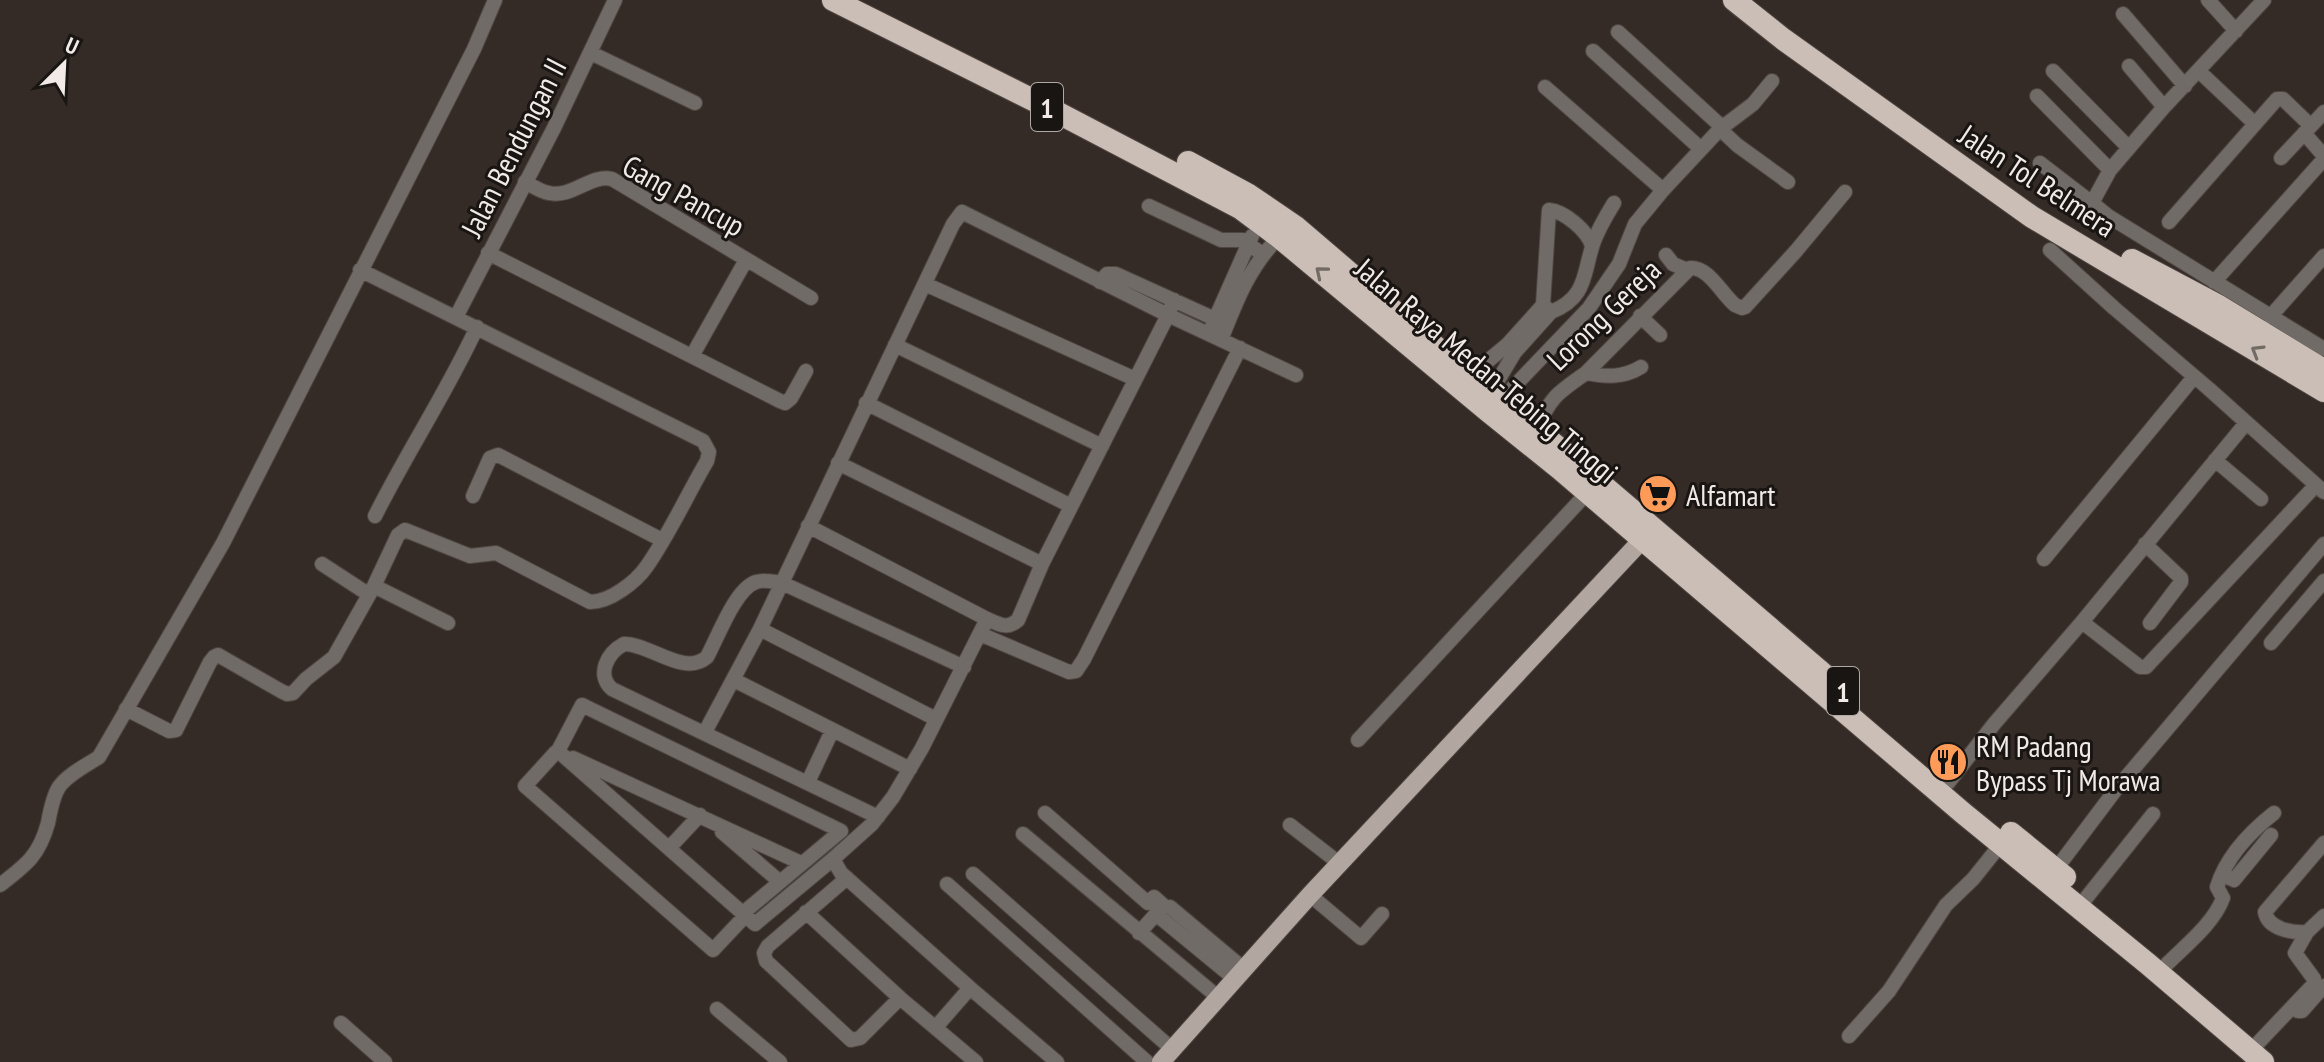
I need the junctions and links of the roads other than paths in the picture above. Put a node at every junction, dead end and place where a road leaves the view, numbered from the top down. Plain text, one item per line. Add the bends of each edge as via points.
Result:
1 (495, 0) edge
2 (615, 0) edge
3 (833, 0) edge
4 (854, 0) edge
5 (1734, 0) edge
6 (1756, 0) edge
7 (2208, 0) edge
8 (2264, 0) edge
9 (2123, 14) dead end
10 (2236, 31) junction
11 (1618, 32) dead end
12 (1593, 51) dead end
13 (591, 53) junction
14 (2129, 66) dead end
15 (2053, 71) dead end
16 (2203, 75) dead end
17 (1772, 81) dead end
18 (2185, 86) junction
19 (1545, 87) dead end
20 (2037, 96) dead end
21 (695, 103) dead end
22 (2164, 107) junction
23 (2324, 112) edge
24 (2255, 124) junction
25 (1721, 128) junction
26 (2307, 129) junction
27 (2129, 148) junction
28 (1701, 149) junction
29 (2324, 157) edge
30 (2281, 158) dead end
31 (2040, 163) dead end
32 (2110, 170) junction
33 (525, 182) junction
34 (1788, 182) dead end
35 (1663, 190) junction
36 (1845, 192) dead end
37 (1614, 203) dead end
38 (2092, 203) junction
39 (1149, 206) dead end
40 (1258, 221) junction
41 (2169, 222) dead end
42 (1279, 237) junction
43 (1249, 244) junction
44 (1592, 246) junction
45 (2050, 250) dead end
46 (488, 253) junction
47 (1262, 254) junction
48 (1666, 255) dead end
49 (2324, 256) edge
50 (746, 260) junction
51 (360, 270) junction
52 (1687, 270) junction
53 (1100, 282) junction
54 (2214, 282) junction
55 (925, 284) junction
56 (811, 298) dead end
57 (1174, 300) junction
58 (1547, 308) junction
59 (1380, 311) junction
60 (1168, 315) junction
61 (1640, 316) junction
62 (456, 317) junction
63 (2270, 317) junction
64 (1215, 319) junction
65 (477, 327) junction
66 (1660, 335) dead end
67 (1214, 337) junction
68 (2322, 344) edge
69 (895, 345) junction
70 (1240, 348) junction
71 (1425, 348) junction
72 (1511, 349) junction
73 (692, 356) junction
74 (1641, 367) dead end
75 (2324, 370) edge
76 (806, 371) dead end
77 (1586, 373) junction
78 (1296, 375) dead end
79 (1471, 375) junction
80 (2194, 377) junction
81 (1135, 379) junction
82 (2324, 391) edge
83 (1496, 396) junction
84 (866, 403) junction
85 (2246, 423) junction
86 (1537, 428) junction
87 (1102, 446) junction
88 (2215, 460) junction
89 (838, 463) junction
90 (2320, 489) edge
91 (1588, 492) junction
92 (473, 496) dead end
93 (2261, 499) dead end
94 (1071, 506) junction
95 (375, 516) dead end
96 (808, 526) junction
97 (662, 540) junction
98 (1642, 540) junction
99 (2145, 544) junction
100 (2324, 544) edge
101 (2044, 559) dead end
102 (322, 564) dead end
103 (1042, 564) junction
104 (2324, 581) edge
105 (782, 583) junction
106 (371, 590) junction
107 (987, 619) junction
108 (2082, 622) junction
109 (448, 623) dead end
110 (2150, 623) dead end
111 (760, 629) junction
112 (980, 634) junction
113 (2271, 643) dead end
114 (964, 667) junction
115 (734, 680) junction
116 (126, 709) junction
117 (936, 719) junction
118 (832, 731) junction
119 (705, 732) junction
120 (1358, 740) dead end
121 (557, 752) junction
122 (910, 769) junction
123 (808, 782) junction
124 (1948, 783) junction
125 (1045, 813) dead end
126 (2274, 813) dead end
127 (2153, 814) dead end
128 (703, 816) junction
129 (875, 820) junction
130 (1290, 825) dead end
131 (1023, 834) dead end
132 (2271, 835) dead end
133 (2324, 843) edge
134 (2001, 844) junction
135 (670, 847) junction
136 (801, 863) junction
137 (1339, 863) junction
138 (838, 868) junction
139 (2056, 869) junction
140 (973, 874) dead end
141 (2222, 874) junction
142 (779, 881) junction
143 (947, 884) dead end
144 (0, 885) edge
145 (1310, 895) junction
146 (2083, 901) junction
147 (1163, 910) junction
148 (806, 912) junction
149 (744, 914) junction
150 (1382, 914) dead end
151 (2324, 916) edge
152 (2307, 932) junction
153 (1139, 933) junction
154 (2167, 964) junction
155 (1240, 974) junction
156 (2324, 986) edge
157 (970, 988) junction
158 (900, 998) junction
159 (1219, 998) junction
160 (2293, 1006) junction
161 (717, 1009) dead end
162 (341, 1023) dead end
163 (936, 1027) junction
164 (1849, 1036) dead end
165 (2261, 1052) edge
166 (1167, 1056) edge
167 (385, 1062) edge
168 (780, 1062) edge
169 (976, 1062) edge
170 (1057, 1062) edge
171 (1147, 1062) edge
172 (2282, 1062) edge

1 - 51 street
2 - 13 street, Jalan Bendungan II
3 - 40 highway, Jalan Raya Medan-Tebing Tinggi / 1 via 1219,195
4 - 59 highway, Jalan Raya Medan-Tebing Tinggi / 1 via 1051,92 1244,192 1296,227
82 -> 5 highway, Jalan Tol Belmera via 2032,217
6 - 75 highway, Jalan Tol Belmera via 2041,206
7 - 10 street
8 - 10 street
9 - 18 street
10 - 18 street
11 - 25 street
12 - 28 street
13 - 21 street
13 - 33 street, Jalan Bendungan II
14 - 22 street
15 - 27 street
16 - 24 street
17 - 25 street via 1753,104
18 - 22 street
19 - 35 street
20 - 32 street
22 - 27 street
23 - 26 street
24 - 26 street via 2281,98
24 - 41 street
25 - 28 street
25 - 34 street
26 - 29 street
26 - 30 street
27 - 32 street
28 - 35 street
29 - 54 street
31 - 38 street
32 - 38 street
33 - 46 street, Jalan Bendungan II
33 - 50 street, Gang Pancup via 553,194 612,179
35 - 83 street via 1635,224 1619,264 1589,308
36 - 52 street, Lorong Gereja via 1745,307 1735,305 1702,270
37 - 44 street
38 - 54 street
39 - 43 street via 1221,240
40 - 42 highway, Jalan Raya Medan-Tebing Tinggi / 1
40 - 43 street
42 - 47 street
59 -> 42 highway, Jalan Raya Medan-Tebing Tinggi / 1
43 - 47 street
43 - 64 street
44 - 58 street via 1577,293 1564,307
44 - 58 street via 1589,236 1549,210
45 - 80 street
46 - 62 street, Jalan Bendungan II
46 - 73 street
47 - 67 street
48 - 52 street
49 - 63 street
50 - 56 street, Gang Pancup
50 - 73 street
51 - 62 street
51 - 116 street via 223,543
52 - 61 street, Lorong Gereja
53 - 55 street via 962,212
53 - 57 street via 1107,274 1116,274
53 - 60 street
54 - 63 street
55 - 69 street
55 - 81 street
57 - 60 street
57 - 64 street
58 - 72 street
59 - 71 highway, Jalan Raya Medan-Tebing Tinggi / 1
60 - 67 street
60 - 81 street
61 - 66 street
61 - 77 street, Lorong Gereja
62 - 65 street
63 - 68 street
64 - 67 street
65 - 95 street
65 - 97 street via 703,441 707,461
67 - 70 street
69 - 84 street
69 - 87 street
70 - 78 street
70 - 112 street via 1076,671
71 - 79 highway, Jalan Raya Medan-Tebing Tinggi / 1
71 - 91 highway, Jalan Raya Medan-Tebing Tinggi / 1
72 - 79 street
72 - 83 street
73 - 76 street via 785,403
74 - 77 street via 1629,374
77 - 86 street, Lorong Gereja via 1553,397
79 - 83 highway, Jalan Raya Medan-Tebing Tinggi / 1
80 - 85 street
80 - 101 street
81 - 87 street
83 - 86 highway, Jalan Raya Medan-Tebing Tinggi / 1
84 - 89 street
84 - 94 street
85 - 88 street
85 - 90 street
86 - 124 highway, Jalan Raya Medan-Tebing Tinggi / 1
87 - 94 street
88 - 93 street
88 - 99 street
89 - 96 street
89 - 103 street
90 - 108 street via 2146,667
91 - 98 highway, Jalan Raya Medan-Tebing Tinggi / 1
91 - 120 street
92 - 97 street via 490,458 498,455
94 - 103 street
96 - 105 street
96 - 107 street
97 - 106 street via 640,574 590,602 496,553 470,556 401,531
98 - 134 highway, Jalan Raya Medan-Tebing Tinggi / 1
98 - 137 main road
99 - 108 street
99 - 110 street via 2181,578
100 - 139 street via 2117,788
102 - 106 street
103 - 107 street via 1018,620 1005,627
104 - 113 street
105 - 111 street
105 - 114 street
105 - 119 street via 763,581 745,588 699,663 624,644 604,667 605,683 612,689
106 - 109 street
106 - 116 street via 334,657 293,693 218,655 176,730
107 - 112 street
108 - 124 street
111 - 115 street
111 - 117 street
112 - 114 street
114 - 117 street
115 - 118 street
115 - 119 street
116 - 144 street via 99,757 59,787 44,837 27,866
117 - 122 street
118 - 122 street
118 - 123 street
119 - 123 street
121 - 128 street
121 - 135 street
121 - 136 street via 582,705 841,831
121 - 149 street via 525,786 713,950
122 - 129 street
123 - 129 street
124 - 139 highway, Jalan Raya Medan-Tebing Tinggi / 1
125 - 147 street via 1148,903 1154,897
126 - 141 street via 2240,846
127 - 146 street
128 - 135 street
128 - 136 street
128 - 142 street
129 - 138 street
130 - 137 street
131 - 153 street
132 - 141 street via 2234,880
133 - 152 street via 2265,912 2272,925
134 - 146 highway, Jalan Raya Medan-Tebing Tinggi / 1
134 - 164 street via 1946,905 1889,991
135 - 149 street
136 - 142 street
137 - 145 main road
138 - 148 street
138 - 149 street via 755,924
138 - 157 street
139 - 146 highway, Jalan Raya Medan-Tebing Tinggi / 1
140 - 166 street
141 - 154 street via 2217,887 2220,904
142 - 149 street
143 - 171 street
145 - 150 street via 1361,938
145 - 155 main road
146 - 154 highway, Jalan Raya Medan-Tebing Tinggi / 1
146 - 165 highway, Jalan Raya Medan-Tebing Tinggi / 1
147 - 153 street
147 - 155 street
148 - 158 street
148 - 158 street via 768,946 764,957 847,1037 860,1038
151 - 152 street
152 - 160 street via 2295,953 2315,981
153 - 159 street
154 - 165 highway, Jalan Raya Medan-Tebing Tinggi / 1
155 - 159 main road
156 - 160 street via 2302,1011
157 - 163 street
157 - 170 street
158 - 163 street
159 - 166 main road
160 - 165 street
161 - 168 street
162 - 167 street
163 - 169 street
165 - 172 highway, Jalan Raya Medan-Tebing Tinggi / 1

